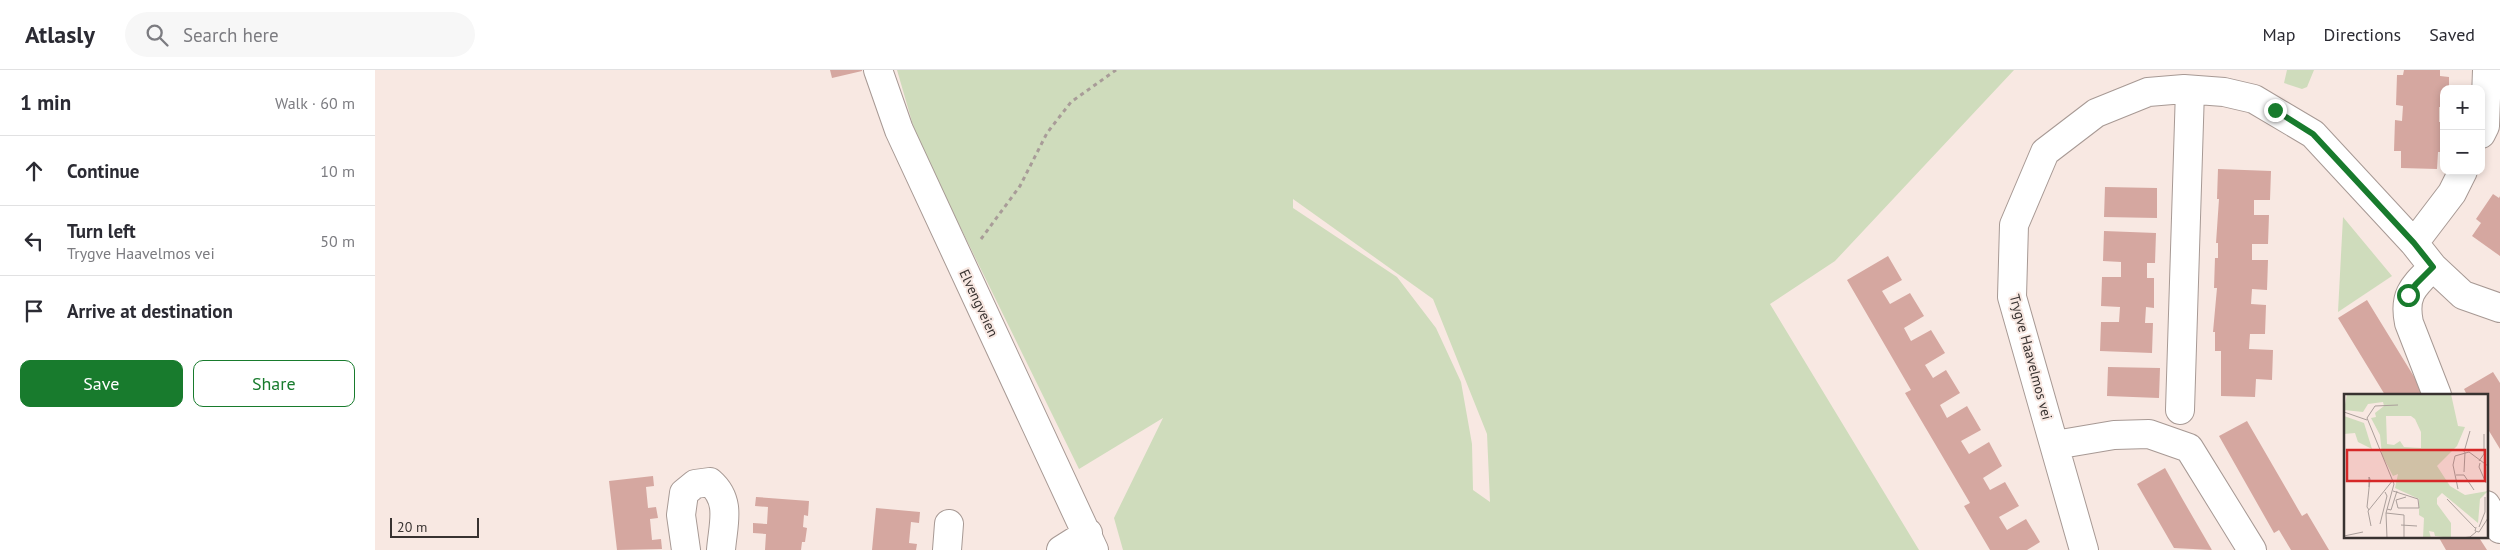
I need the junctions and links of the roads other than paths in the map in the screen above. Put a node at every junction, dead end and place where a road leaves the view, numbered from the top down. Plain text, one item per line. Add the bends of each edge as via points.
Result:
1 (878, 70) edge
2 (2487, 70) edge
3 (2185, 83) edge
4 (2483, 130) edge
5 (2461, 175) edge
6 (2414, 243) junction
7 (2433, 267) junction
8 (2500, 308) edge
9 (2437, 394) edge
10 (2180, 410) dead end
11 (2055, 445) junction
12 (2487, 507) edge
13 (2500, 529) edge
14 (1091, 542) edge
15 (687, 550) edge
16 (721, 550) edge
17 (1061, 550) edge
18 (2084, 550) edge
19 (2252, 550) edge

1 - 14 street, Elvengveien via 899,130
2 - 4 street
3 - 6 street, Trygve Haavelmos vei via 2254,99 2313,134
3 - 10 street
3 - 11 street, Trygve Haavelmos vei via 2148,92 2096,112 2045,152 2014,226 2013,297
5 - 6 street via 2452,193
6 - 7 street, Trygve Haavelmos vei
7 - 8 street, Trygve Haavelmos vei via 2463,295
7 - 9 street via 2408,295 2407,311
11 - 18 street, Trygve Haavelmos vei
11 - 19 street via 2113,434 2149,434 2189,448
12 - 13 street
14 - 17 street, Elvengveien
15 - 16 street via 681,515 684,493 695,484 710,482 720,491 725,508

